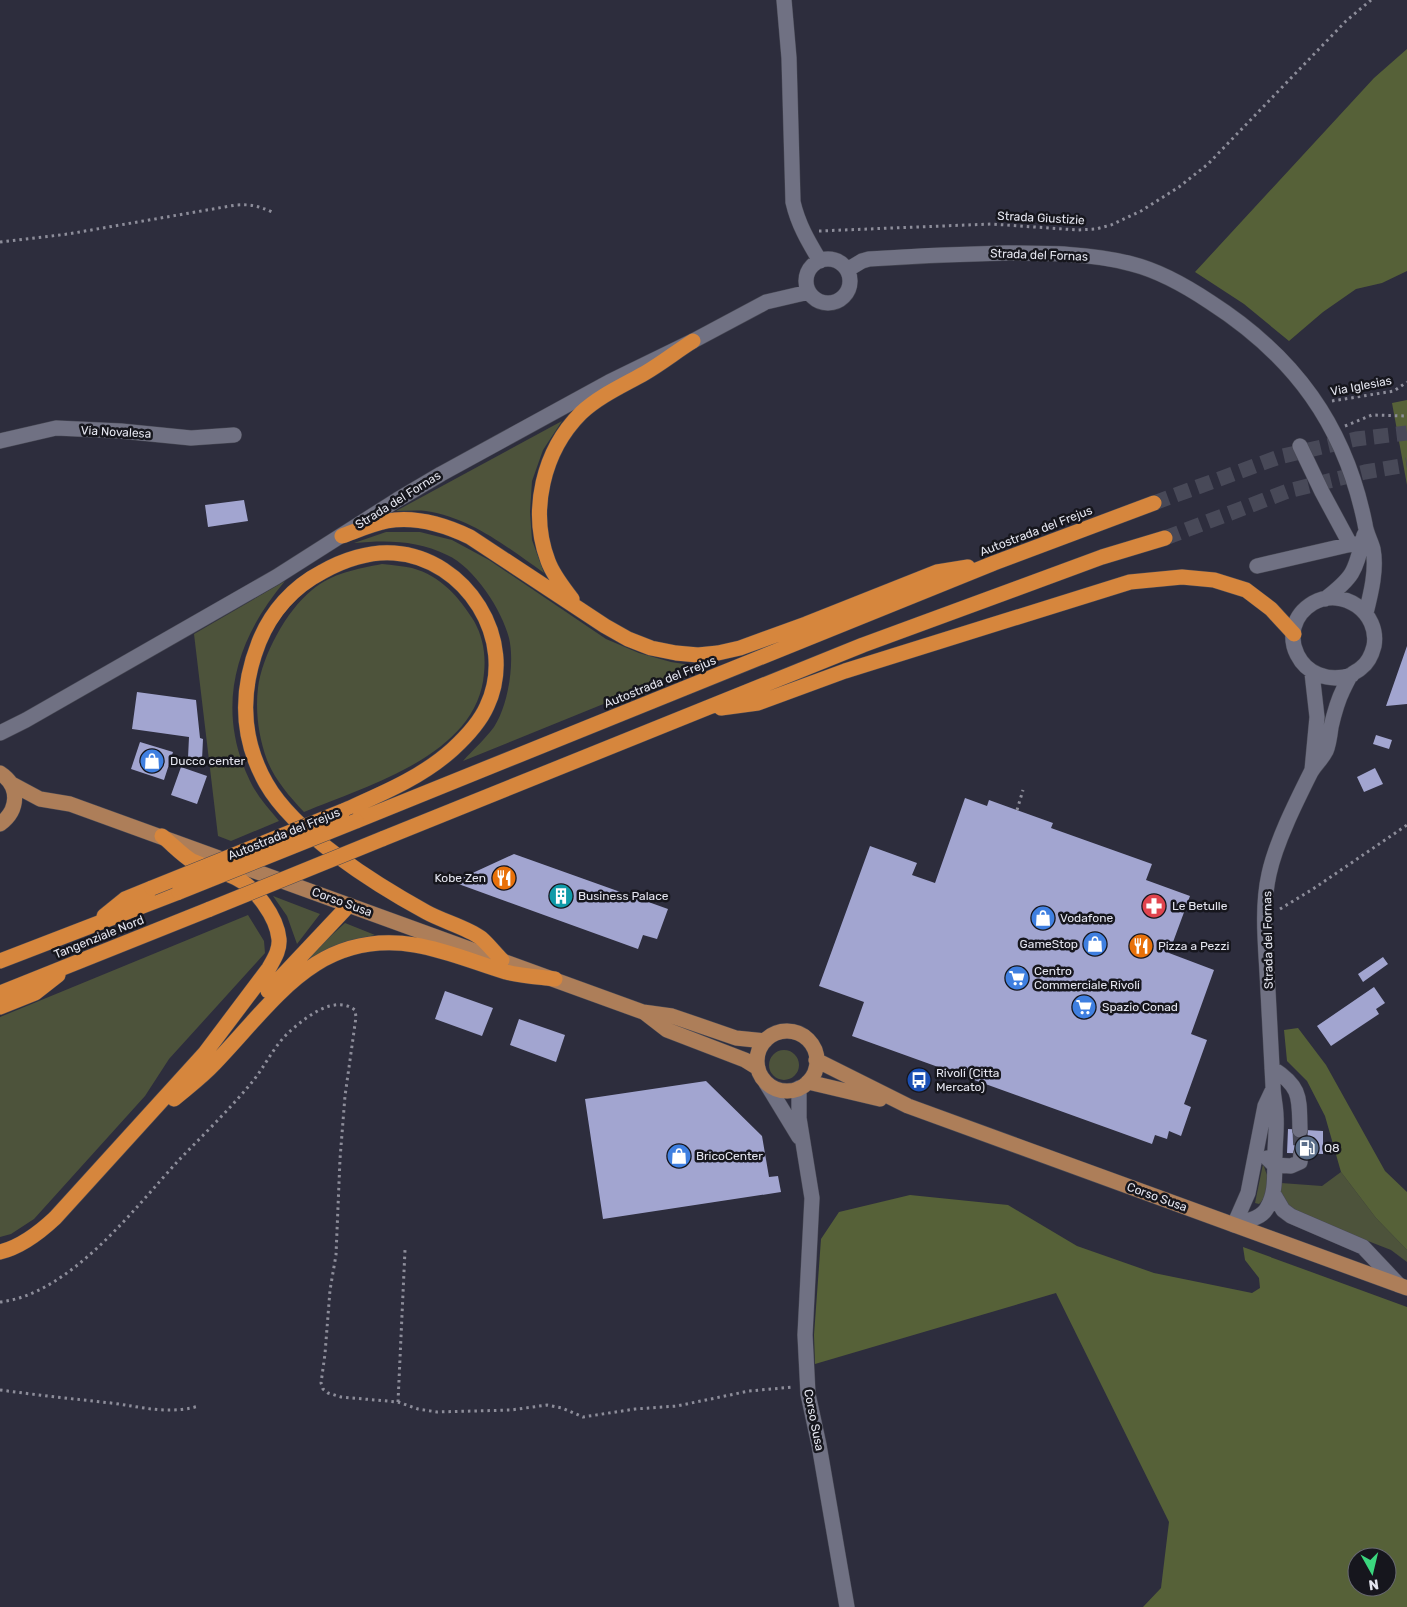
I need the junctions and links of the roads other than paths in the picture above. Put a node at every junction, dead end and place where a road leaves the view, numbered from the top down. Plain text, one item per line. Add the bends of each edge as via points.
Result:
1 (784, 0) edge
2 (820, 261) junction
3 (847, 270) junction
4 (809, 292) junction
5 (693, 341) junction
6 (234, 435) dead end
7 (0, 440) edge
8 (1300, 446) dead end
9 (1154, 503) tunnel mouth
10 (342, 536) junction
11 (1165, 538) tunnel mouth
12 (1359, 539) junction
13 (994, 563) junction
14 (1257, 566) dead end
15 (1325, 599) junction
16 (579, 609) junction
17 (1366, 612) junction
18 (1294, 634) junction
19 (1312, 672) junction
20 (1352, 675) junction
21 (697, 711) junction
22 (0, 734) edge
23 (1312, 770) junction
24 (0, 773) edge
25 (12, 784) junction
26 (40, 799) junction
27 (12, 812) junction
28 (0, 824) edge
29 (162, 836) junction
30 (179, 892) joint
31 (349, 905) junction
32 (93, 925) junction
33 (502, 960) junction
34 (0, 961) edge
35 (73, 963) junction
36 (555, 979) junction
37 (0, 993) edge
38 (0, 1007) edge
39 (643, 1012) junction
40 (765, 1041) junction
41 (205, 1053) junction
42 (816, 1060) junction
43 (758, 1068) junction
44 (1272, 1068) junction
45 (766, 1083) junction
46 (804, 1085) junction
47 (1273, 1089) junction
48 (908, 1106) junction
49 (1264, 1111) junction
50 (1300, 1130) tunnel mouth
51 (802, 1142) junction
52 (122, 1145) junction
53 (1301, 1153) dead end
54 (1274, 1165) junction
55 (1274, 1193) junction
56 (1234, 1225) junction
57 (0, 1252) edge
58 (1403, 1286) edge
59 (847, 1607) edge

1 - 2 street via 790,58 793,202 803,233
2 - 3 street via 838,262
2 - 4 street via 808,270 806,285
3 - 4 street via 849,285 841,298 827,303 814,298
3 - 12 street, Strada del Fornas via 869,259 1067,254 1132,264 1170,278 1226,312 1277,354 1317,403 1351,470
4 - 5 street, Strada del Fornas via 766,302
5 - 10 street, Strada del Fornas via 609,382 441,474
5 - 16 highway via 582,412 553,454 539,497 542,543 559,582
6 - 7 street, Via Novalesa via 191,438 56,428
8 - 12 street, Strada del Fornas via 1322,492
9 - 13 highway, Autostrada del Frejus
10 - 16 highway via 387,522 408,520 450,528 470,537
10 - 22 street, Strada del Fornas via 259,587
11 - 21 highway via 1102,557 970,605
12 - 14 street
12 - 15 street, Strada del Fornas via 1358,561 1353,574
12 - 17 street, Strada del Fornas via 1373,548
13 - 16 highway via 937,572 806,624 718,653 683,654 651,648 628,639
13 - 30 highway, Autostrada del Frejus, bridge
15 - 17 street via 1348,600
15 - 18 street via 1313,603 1304,612
17 - 20 street via 1373,629 1374,647 1362,668
18 - 19 street via 1297,656
18 - 21 highway via 1271,609 1246,590 1214,580 1182,577 1130,582 844,671 758,702
19 - 20 street via 1332,678
19 - 23 street, Strada del Fornas via 1317,717
20 - 23 street, Strada del Fornas via 1336,708 1326,752
21 - 35 highway, Tangenziale Nord, bridge
23 - 44 street, Strada del Fornas via 1276,848 1268,881 1266,917
24 - 25 main road, Corso Susa
25 - 26 main road, Corso Susa
25 - 27 main road via 15,803
26 - 27 main road
26 - 29 main road, Corso Susa via 70,804
27 - 28 main road
29 - 31 main road, Corso Susa
29 - 41 highway via 191,860 237,878 251,888 265,905 279,940 269,968
30 - 32 highway, Tangenziale Nord
31 - 33 main road, Corso Susa
31 - 41 highway via 230,1032
32 - 33 highway, bridge via 126,899 152,888 343,811 395,787 428,768 472,729 487,706 494,683 496,659 492,634 482,610 467,588 447,572 423,560 394,553 364,556 336,564 311,577 290,594 261,637 252,660 246,686 248,737 267,784 297,822 347,862 398,896 480,937
32 - 34 highway, Tangenziale Nord
33 - 36 main road, Corso Susa
35 - 37 highway, Tangenziale Nord
35 - 38 highway via 35,993
36 - 39 main road, Corso Susa
36 - 52 highway via 508,972 416,945 383,942 352,946 307,970 280,991 213,1065
39 - 40 main road, Corso Susa via 672,1016 736,1038
39 - 43 main road, Corso Susa via 668,1030
40 - 42 main road via 780,1032 797,1033 811,1044
40 - 43 main road via 759,1050
41 - 52 highway
42 - 46 main road via 814,1072
42 - 48 main road, Corso Susa
43 - 45 main road
44 - 47 street, Strada del Fornas
44 - 50 street via 1286,1077 1298,1094
45 - 46 main road via 782,1090
45 - 51 street, Corso Susa
46 - 48 main road, Corso Susa
46 - 51 street, Corso Susa via 799,1118
47 - 49 street, Strada del Fornas
47 - 54 street, Strada del Fornas via 1276,1115
48 - 56 main road, Corso Susa
49 - 54 street via 1267,1158
49 - 56 street, Strada del Fornas via 1248,1194
51 - 59 street, Corso Susa via 812,1198 805,1335 808,1394
52 - 57 highway via 40,1232 22,1244
53 - 54 street via 1296,1165
54 - 55 street, Strada del Fornas
55 - 56 street via 1262,1214
55 - 58 street via 1283,1210 1291,1216 1363,1248
56 - 58 main road, Corso Susa

